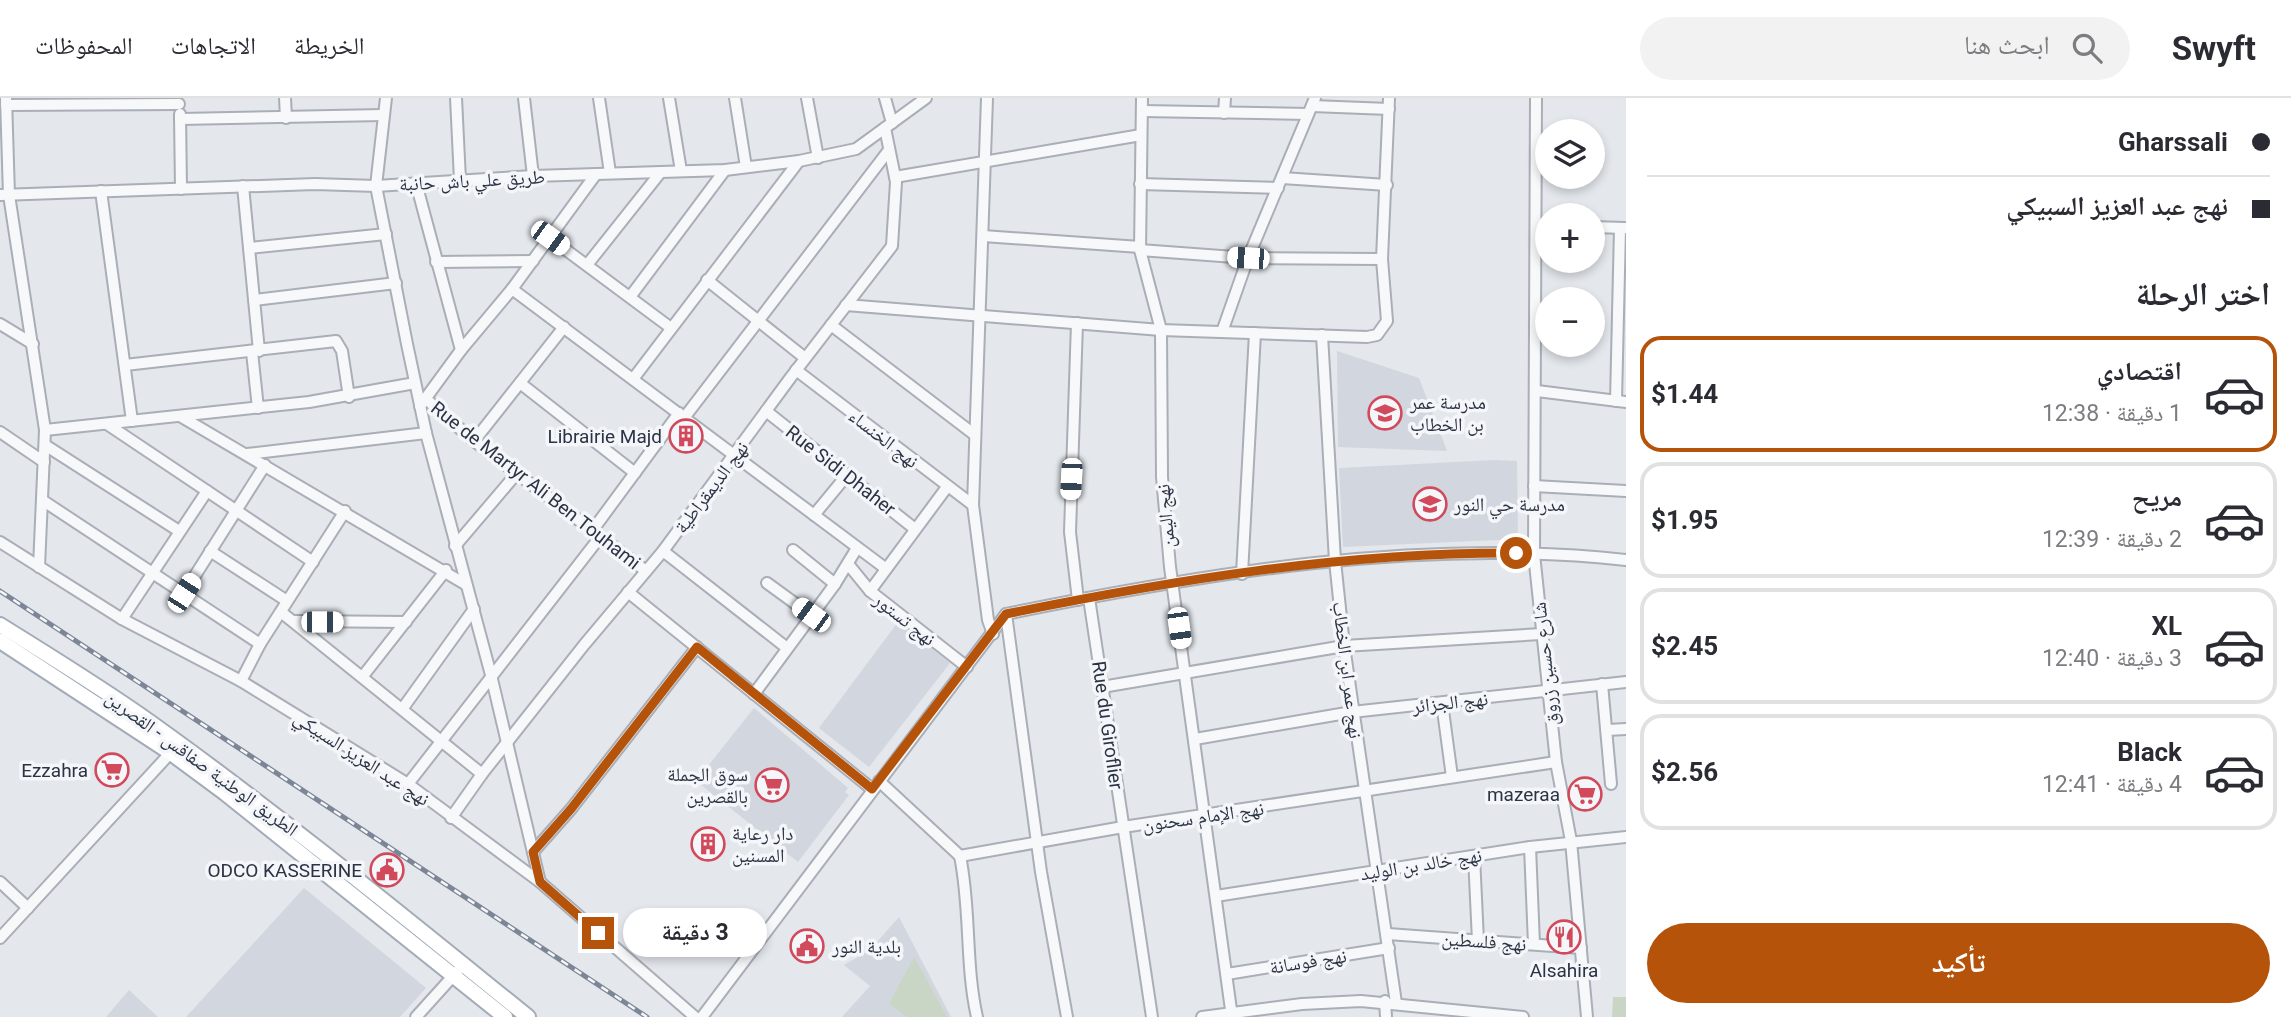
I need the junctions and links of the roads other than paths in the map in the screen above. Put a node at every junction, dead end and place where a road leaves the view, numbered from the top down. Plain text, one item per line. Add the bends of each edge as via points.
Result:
1 (285, 98) edge
2 (386, 98) edge
3 (456, 98) edge
4 (524, 98) edge
5 (599, 98) edge
6 (668, 98) edge
7 (735, 98) edge
8 (807, 98) edge
9 (885, 98) edge
10 (926, 98) edge
11 (987, 98) edge
12 (1142, 98) edge
13 (1225, 98) edge
14 (1536, 98) edge
15 (6, 101) edge
16 (179, 101) edge
17 (1389, 103) edge
18 (1312, 106) edge
19 (1142, 111) junction
20 (1224, 113) junction
21 (383, 115) junction
22 (286, 118) junction
23 (180, 119) junction
24 (888, 125) junction
25 (1142, 135) junction
26 (889, 150) junction
27 (818, 158) junction
28 (799, 161) junction
29 (987, 161) junction
30 (746, 167) junction
31 (725, 170) junction
32 (681, 171) junction
33 (610, 173) junction
34 (660, 173) junction
35 (596, 174) junction
36 (533, 176) junction
37 (895, 177) junction
38 (460, 180) junction
39 (416, 183) junction
40 (1280, 183) junction
41 (1140, 184) junction
42 (1387, 185) junction
43 (243, 186) junction
44 (376, 186) junction
45 (181, 189) junction
46 (101, 191) junction
47 (5, 195) edge
48 (1540, 203) edge
49 (1605, 227) edge
50 (1623, 228) edge
51 (386, 234) junction
52 (984, 236) junction
53 (550, 238) junction
54 (248, 248) junction
55 (1140, 248) junction
56 (1248, 258) junction
57 (1382, 259) junction
58 (533, 261) junction
59 (436, 262) junction
60 (587, 265) junction
61 (1540, 273) edge
62 (707, 280) junction
63 (396, 283) junction
64 (512, 289) junction
65 (630, 297) junction
66 (254, 300) junction
67 (846, 305) junction
68 (979, 315) junction
69 (757, 321) junction
70 (1077, 323) junction
71 (0, 324) edge
72 (831, 325) junction
73 (564, 327) junction
74 (671, 328) junction
75 (1161, 330) junction
76 (1222, 332) junction
77 (1255, 333) junction
78 (1322, 335) junction
79 (33, 344) junction
80 (461, 350) junction
81 (256, 351) junction
82 (805, 358) junction
83 (125, 365) junction
84 (796, 370) junction
85 (633, 379) junction
86 (415, 383) junction
87 (520, 383) junction
88 (1537, 391) junction
89 (348, 397) junction
90 (1621, 402) edge
91 (423, 403) junction
92 (258, 408) junction
93 (766, 411) junction
94 (180, 416) junction
95 (682, 416) junction
96 (132, 421) junction
97 (107, 424) junction
98 (45, 430) junction
99 (0, 432) edge
100 (426, 433) junction
101 (975, 435) junction
102 (474, 441) junction
103 (45, 445) junction
104 (247, 454) junction
105 (735, 456) junction
106 (44, 462) junction
107 (265, 464) junction
108 (517, 473) junction
109 (635, 473) junction
110 (847, 475) junction
111 (1534, 485) junction
112 (947, 487) junction
113 (207, 491) junction
114 (1626, 491) edge
115 (42, 500) junction
116 (972, 505) junction
117 (236, 511) junction
118 (345, 511) junction
119 (814, 515) junction
120 (915, 529) junction
121 (179, 531) junction
122 (596, 534) junction
123 (0, 542) edge
124 (455, 546) junction
125 (858, 548) junction
126 (793, 550) dead end
127 (210, 551) junction
128 (663, 551) junction
129 (1534, 554) junction
130 (1626, 559) edge
131 (313, 562) junction
132 (1335, 562) junction
133 (848, 564) junction
134 (39, 567) junction
135 (885, 568) junction
136 (446, 570) junction
137 (152, 571) junction
138 (646, 572) junction
139 (1242, 574) junction
140 (767, 583) dead end
141 (465, 584) junction
142 (835, 584) junction
143 (1173, 584) junction
144 (870, 591) junction
145 (628, 592) junction
146 (184, 593) junction
147 (1083, 599) junction
148 (287, 601) junction
149 (474, 609) junction
150 (281, 612) junction
151 (1006, 614) junction
152 (811, 615) junction
153 (122, 619) junction
154 (295, 621) junction
155 (406, 622) junction
156 (0, 625) edge
157 (993, 634) junction
158 (1541, 634) junction
159 (0, 641) edge
160 (260, 644) junction
161 (1344, 646) junction
162 (697, 647) junction
163 (787, 648) junction
164 (967, 667) junction
165 (1186, 671) junction
166 (491, 675) junction
167 (363, 676) junction
168 (240, 681) junction
169 (1626, 682) edge
170 (1602, 684) junction
171 (1102, 687) junction
172 (1548, 691) junction
173 (754, 694) junction
174 (1442, 703) junction
175 (403, 708) junction
176 (1352, 712) junction
177 (1626, 729) edge
178 (1607, 730) junction
179 (1195, 739) junction
180 (443, 742) junction
181 (508, 746) junction
182 (174, 748) junction
183 (1556, 762) junction
184 (482, 774) junction
185 (1452, 777) junction
186 (408, 784) junction
187 (1611, 784) dead end
188 (876, 785) junction
189 (229, 788) junction
190 (1366, 792) junction
191 (1206, 817) junction
192 (451, 818) junction
193 (283, 821) junction
194 (1123, 827) junction
195 (273, 833) junction
196 (1626, 836) edge
197 (1571, 841) junction
198 (1038, 842) junction
199 (1530, 847) junction
200 (533, 852) junction
201 (960, 856) junction
202 (1474, 856) junction
203 (1378, 870) junction
204 (341, 876) junction
205 (0, 882) edge
206 (540, 882) junction
207 (1216, 896) junction
208 (28, 908) junction
209 (1388, 934) junction
210 (0, 938) edge
211 (1478, 941) junction
212 (1534, 944) junction
213 (1390, 947) junction
214 (1581, 948) junction
215 (463, 965) junction
216 (1227, 974) junction
217 (453, 977) junction
218 (1390, 1002) junction
219 (1303, 1004) junction
220 (1278, 1012) edge
221 (1261, 1013) edge
222 (1232, 1014) edge
223 (702, 1016) edge
224 (416, 1017) edge
225 (505, 1017) edge
226 (528, 1017) edge
227 (977, 1017) edge
228 (1067, 1017) edge
229 (1152, 1017) edge
230 (1202, 1017) edge
231 (1304, 1017) edge
232 (1386, 1017) edge
233 (1523, 1017) edge
234 (1587, 1017) edge

1 - 22 street
2 - 21 street
3 - 38 street
4 - 36 street
5 - 33 street
6 - 32 street
7 - 30 street
8 - 27 street
9 - 24 street, نهج الديمقراطية
10 - 24 street, طريق علي باش حانبة
11 - 29 street
12 - 19 street, نهج اليمن
13 - 20 street
14 - 48 street, شارع حسين زروق
15 - 16 street
15 - 47 street
16 - 23 street
17 - 18 street
17 - 42 street
18 - 20 street
18 - 40 street
19 - 20 street
19 - 25 street, نهج اليمن
21 - 22 street
21 - 44 street
22 - 23 street
23 - 45 street
24 - 26 street, نهج الديمقراطية
24 - 27 street, طريق علي باش حانبة via 856,149
25 - 29 street
25 - 41 street, نهج اليمن
26 - 37 street, نهج الديمقراطية
26 - 69 street
27 - 28 street, طريق علي باش حانبة
28 - 30 street, طريق علي باش حانبة
28 - 62 street
29 - 37 street
29 - 52 street
30 - 31 street, طريق علي باش حانبة
31 - 32 street, طريق علي باش حانبة
31 - 65 street
32 - 34 street, طريق علي باش حانبة
33 - 34 street, طريق علي باش حانبة
33 - 35 street, طريق علي باش حانبة
34 - 60 street
35 - 36 street, طريق علي باش حانبة
35 - 53 street
36 - 38 street, طريق علي باش حانبة
37 - 67 street, نهج الديمقراطية via 892,246
38 - 39 street, طريق علي باش حانبة
39 - 44 street, طريق علي باش حانبة
39 - 59 street
40 - 41 street
40 - 42 street
40 - 56 street
41 - 55 street, نهج اليمن
42 - 57 street
43 - 44 street, طريق علي باش حانبة
43 - 45 street, طريق علي باش حانبة
43 - 54 street
44 - 51 street
45 - 46 street, طريق علي باش حانبة
46 - 47 street, طريق علي باش حانبة
46 - 83 street
47 - 79 street
49 - 50 street
50 - 90 street
51 - 54 street
51 - 63 street
52 - 55 street
52 - 68 street
53 - 58 street
53 - 60 street
54 - 66 street
55 - 56 street
55 - 75 street, نهج اليمن
56 - 57 street
56 - 76 street
57 - 78 street via 1384,330 1367,337
58 - 59 street
58 - 64 street
59 - 80 street
60 - 65 street
61 - 88 street, شارع حسين زروق
62 - 69 street
62 - 74 street
63 - 66 street
63 - 86 street
64 - 73 street
64 - 80 street
65 - 74 street
66 - 81 street
67 - 68 street
67 - 72 street, نهج الديمقراطية
68 - 70 street
68 - 101 street
69 - 82 street
69 - 95 street
70 - 75 street
70 - 147 street, Rue du Giroflier via 1070,532
71 - 79 street
72 - 82 street, نهج الديمقراطية
72 - 101 street
73 - 85 street
73 - 87 street
74 - 85 street
75 - 76 street
75 - 143 street, نهج اليمن via 1162,477
76 - 77 street
77 - 78 street
77 - 139 street
78 - 132 street, نهج عمر ابن الخطاب
79 - 98 street
80 - 91 street
81 - 83 street
81 - 89 street via 339,342
81 - 92 street
82 - 84 street, نهج الديمقراطية
83 - 96 street
84 - 93 street, نهج الديمقراطية
84 - 112 street, نهج الخنساء
85 - 95 street
86 - 89 street
86 - 91 street
87 - 102 street
87 - 109 street
88 - 90 street
88 - 111 street, شارع حسين زروق
89 - 92 street
91 - 100 street
91 - 102 street, Rue de Martyr Ali Ben Touhami
92 - 94 street
93 - 105 street, نهج الديمقراطية
93 - 110 street, Rue Sidi Dhaher
94 - 96 street
94 - 104 street
95 - 105 street
95 - 109 street
96 - 97 street
97 - 98 street
97 - 113 street
98 - 103 street
99 - 106 street
100 - 104 street
100 - 124 street
101 - 116 street
102 - 108 street, Rue de Martyr Ali Ben Touhami
103 - 106 street
103 - 121 street
104 - 107 street
105 - 119 street
105 - 128 street, نهج الديمقراطية
106 - 115 street
107 - 117 street
107 - 118 street
108 - 122 street, Rue de Martyr Ali Ben Touhami
108 - 124 street
109 - 122 street
110 - 119 street
110 - 120 street, Rue Sidi Dhaher
111 - 114 street
111 - 129 street, شارع حسين زروق
112 - 116 street, نهج الخنساء
112 - 120 street
113 - 117 street
113 - 121 street
115 - 134 street
115 - 137 street
116 - 157 street
117 - 127 street
117 - 131 street
118 - 131 street
118 - 136 street
119 - 125 street
120 - 135 street
121 - 137 street
122 - 138 street, Rue de Martyr Ali Ben Touhami
122 - 166 street
123 - 134 street, نهج عبد العزيز السبيكي
124 - 141 street
125 - 133 street
125 - 135 street
126 - 142 street
127 - 146 street
127 - 148 street
128 - 138 street, نهج الديمقراطية
128 - 163 street
129 - 130 street
129 - 132 street
129 - 158 street, شارع حسين زروق
131 - 148 street
132 - 139 street
132 - 161 street, نهج عمر ابن الخطاب
133 - 142 street
133 - 144 street, نهج تستور
134 - 153 street, نهج عبد العزيز السبيكي
135 - 144 street
136 - 141 street
136 - 155 street
137 - 146 street
137 - 153 street
138 - 145 street, نهج الديمقراطية
139 - 143 street
140 - 152 street
141 - 149 street
142 - 152 street
143 - 147 street
143 - 165 street, نهج اليمن
144 - 164 street, نهج تستور
145 - 162 street
145 - 181 street, نهج الديمقراطية
146 - 160 street
147 - 151 street
147 - 171 street, Rue du Giroflier
148 - 150 street
149 - 166 street
149 - 175 street
150 - 154 street
150 - 160 street
151 - 157 street
151 - 198 street
152 - 163 street
153 - 168 street, نهج عبد العزيز السبيكي
154 - 155 street
154 - 167 street
155 - 167 street
156 - 182 main road, الطريق الوطنية صفاقس - القصرين
157 - 164 street
158 - 161 street
158 - 172 street, شارع حسين زروق
159 - 182 main road, الطريق الوطنية صفاقس - القصرين
160 - 168 street
161 - 165 street
161 - 176 street, نهج عمر ابن الخطاب
162 - 173 street
162 - 200 street
163 - 173 street
164 - 188 street
165 - 171 street
165 - 179 street, نهج اليمن
166 - 180 street
166 - 181 street
167 - 175 street
168 - 186 street, نهج عبد العزيز السبيكي
169 - 170 street, نهج الجزائر
170 - 172 street, نهج الجزائر
170 - 178 street
171 - 194 street, Rue du Giroflier
172 - 174 street, نهج الجزائر
172 - 183 street, شارع حسين زروق
173 - 188 street
174 - 176 street, نهج الجزائر
174 - 185 street
175 - 180 street
176 - 179 street, نهج الجزائر
176 - 190 street, نهج عمر ابن الخطاب
177 - 178 street
178 - 187 street
179 - 191 street, نهج اليمن
180 - 184 street
180 - 186 street
181 - 184 street, نهج الديمقراطية
181 - 200 street
182 - 189 main road, الطريق الوطنية صفاقس - القصرين
182 - 208 street
183 - 185 street, نهج الإمام سحنون
183 - 197 street, شارع حسين زروق
184 - 192 street, نهج الديمقراطية
185 - 190 street, نهج الإمام سحنون
186 - 192 street, نهج عبد العزيز السبيكي
188 - 201 street
188 - 223 street
189 - 193 main road, الطريق الوطنية صفاقس - القصرين
189 - 195 main road, الطريق الوطنية صفاقس - القصرين
190 - 191 street, نهج الإمام سحنون
190 - 203 street, نهج عمر ابن الخطاب
191 - 194 street, نهج الإمام سحنون
191 - 207 street, نهج اليمن
192 - 206 street, نهج عبد العزيز السبيكي
193 - 195 main road
193 - 204 main road, الطريق الوطنية صفاقس - القصرين
194 - 198 street, نهج الإمام سحنون
194 - 229 street, Rue du Giroflier
195 - 204 main road, الطريق الوطنية صفاقس - القصرين
196 - 197 street, نهج خالد بن الوليد
197 - 199 street, نهج خالد بن الوليد
197 - 214 street, شارع حسين زروق
198 - 201 street, نهج الإمام سحنون
198 - 228 street
199 - 202 street, نهج خالد بن الوليد
199 - 212 street
200 - 206 street
201 - 227 street via 967,888
202 - 203 street, نهج خالد بن الوليد
202 - 211 street
203 - 207 street, نهج خالد بن الوليد
203 - 209 street, نهج عمر ابن الخطاب
204 - 215 main road, الطريق الوطنية صفاقس - القصرين
204 - 217 main road, الطريق الوطنية صفاقس - القصرين
205 - 208 street
206 - 223 street, نهج عبد العزيز السبيكي
207 - 216 street, نهج اليمن
208 - 210 street
209 - 211 street, نهج فلسطين
209 - 213 street, نهج عمر ابن الخطاب
211 - 212 street, نهج فلسطين
212 - 214 street, نهج فلسطين
213 - 216 street, نهج فوسانة
213 - 218 street, نهج عمر ابن الخطاب
214 - 234 street, شارع حسين زروق
215 - 217 street
215 - 226 main road, الطريق الوطنية صفاقس - القصرين
216 - 222 street, نهج اليمن
217 - 224 street
217 - 225 main road, الطريق الوطنية صفاقس - القصرين
218 - 219 street
218 - 232 street, نهج عمر ابن الخطاب
218 - 233 street
219 - 220 street
219 - 231 street
220 - 221 street
221 - 222 street
222 - 230 street

